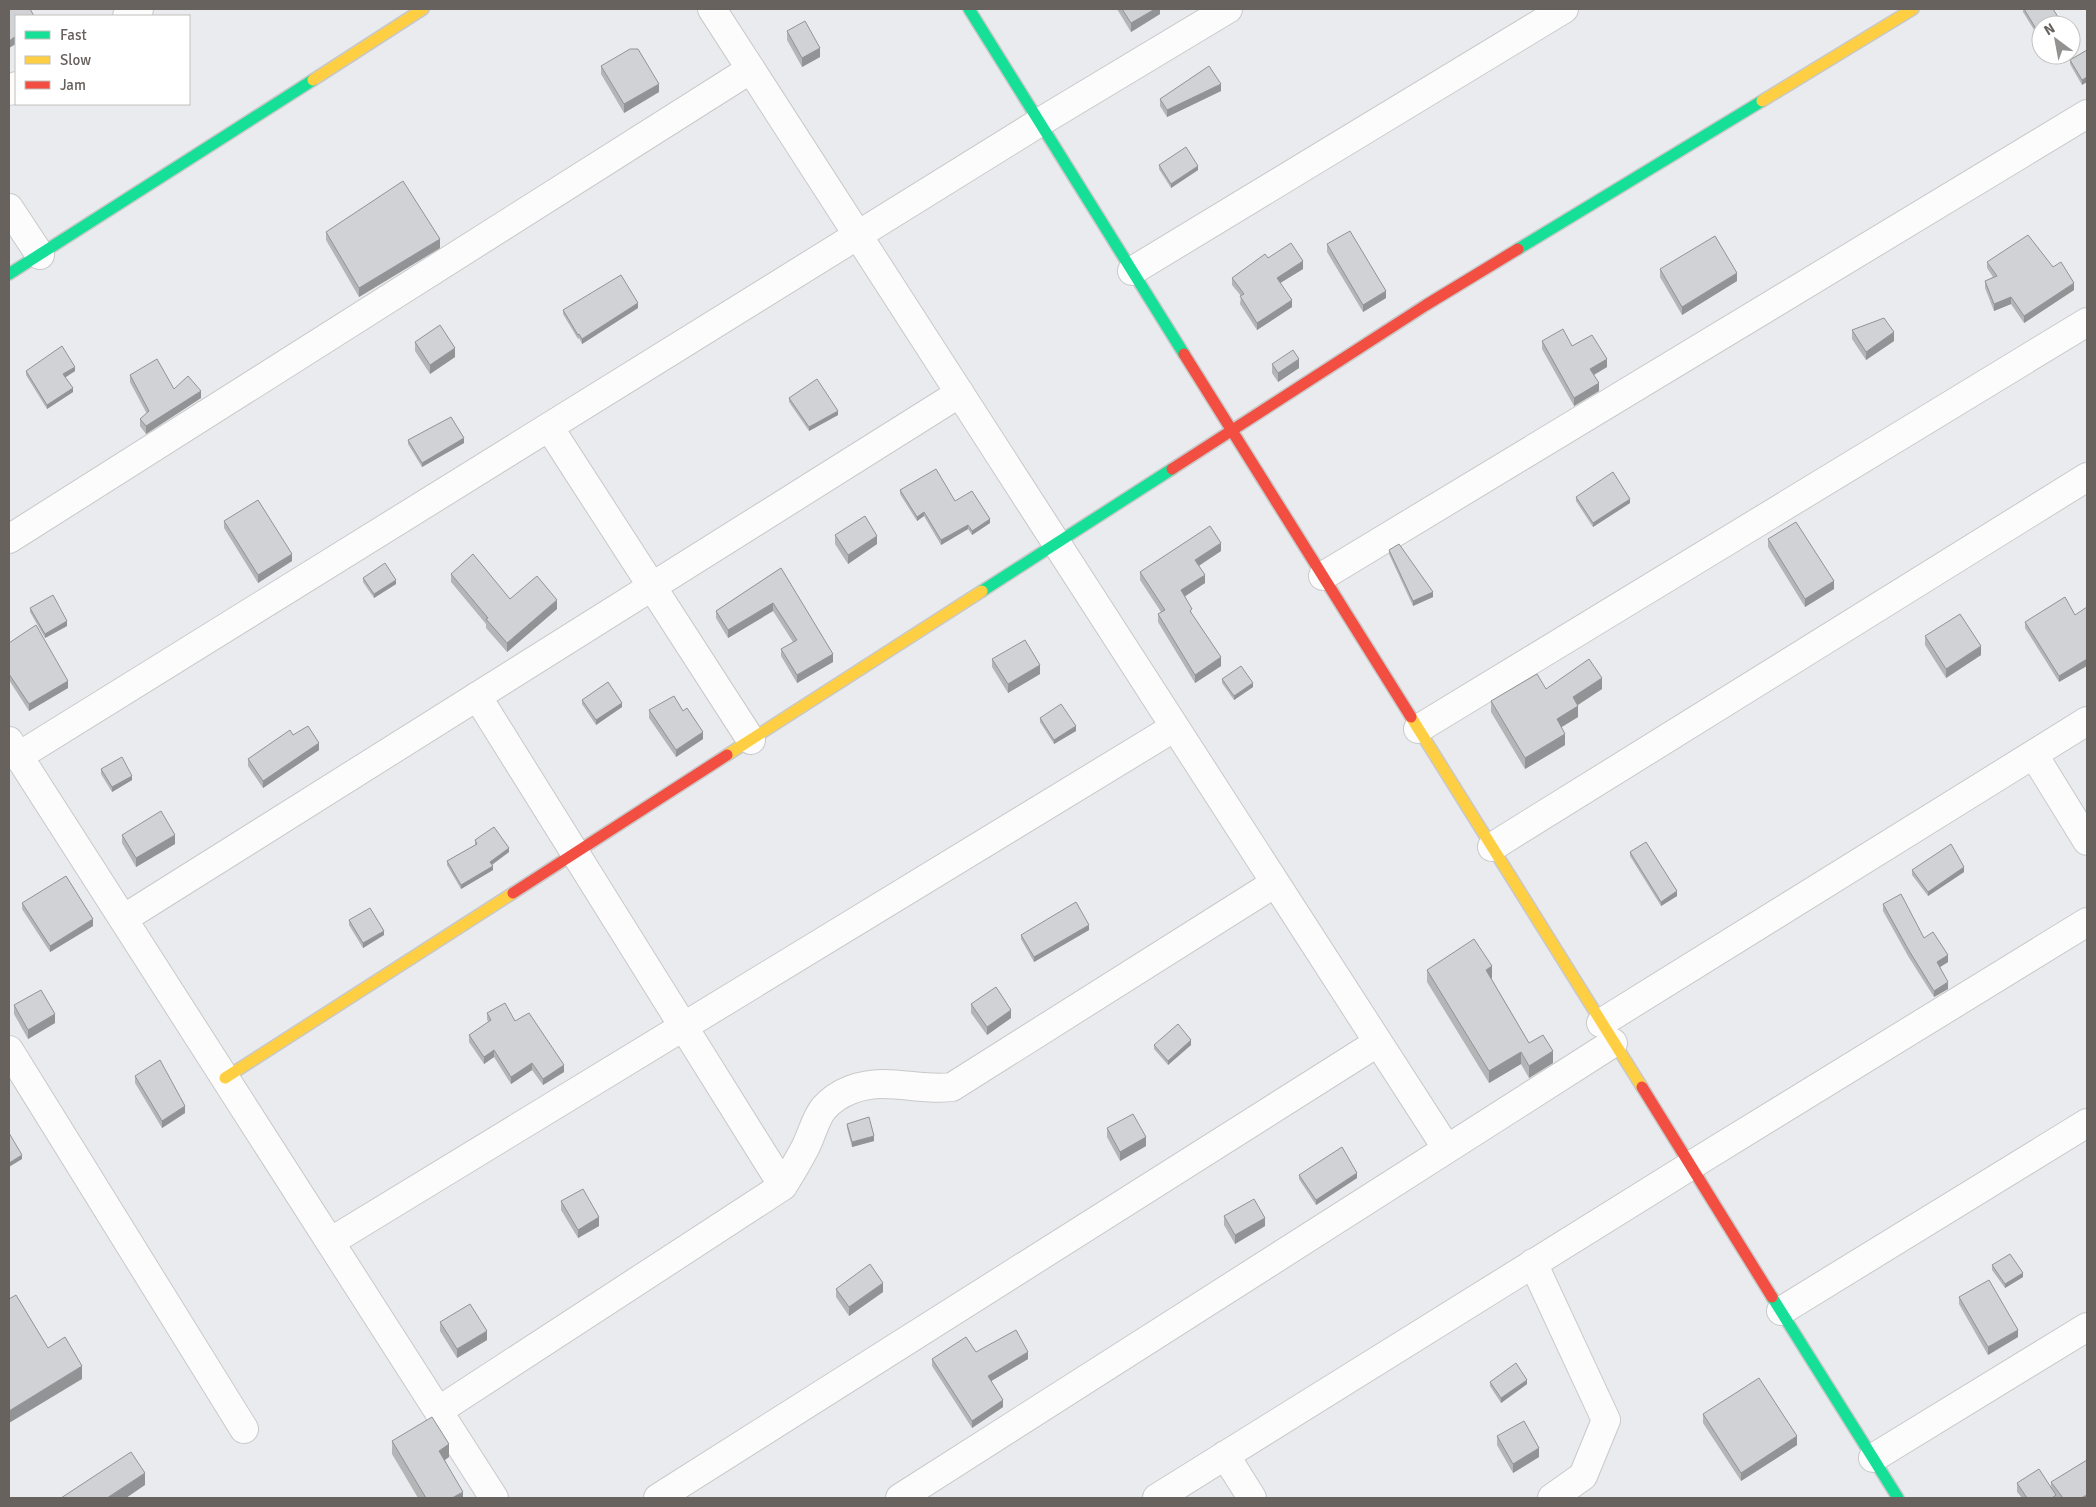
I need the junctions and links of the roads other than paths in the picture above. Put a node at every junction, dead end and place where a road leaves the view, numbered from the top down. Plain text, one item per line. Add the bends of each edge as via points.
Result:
1 (423, 9) edge
2 (712, 9) edge
3 (969, 9) edge
4 (1228, 9) edge
5 (1564, 9) edge
6 (1913, 9) edge
7 (751, 69) junction
8 (2087, 114) edge
9 (1040, 122) junction
10 (9, 208) edge
11 (858, 235) junction
12 (40, 255) junction
13 (1132, 271) junction
14 (9, 274) edge
15 (2087, 322) edge
16 (960, 393) junction
17 (549, 427) junction
18 (1231, 430) junction
19 (2087, 477) edge
20 (9, 539) edge
21 (1056, 543) junction
22 (1323, 576) junction
23 (652, 586) junction
24 (477, 696) junction
25 (2087, 721) edge
26 (1174, 727) junction
27 (1418, 729) junction
28 (751, 740) junction
29 (14, 749) edge
30 (2034, 755) junction
31 (2087, 841) edge
32 (1492, 847) junction
33 (575, 853) junction
34 (1275, 883) junction
35 (122, 919) junction
36 (2087, 922) edge
37 (683, 1026) junction
38 (1607, 1033) junction
39 (1378, 1043) junction
40 (9, 1050) edge
41 (225, 1078) junction
42 (18, 1085) edge
43 (2087, 1123) edge
44 (1447, 1149) junction
45 (1690, 1166) junction
46 (783, 1186) junction
47 (330, 1242) junction
48 (1534, 1264) junction
49 (1781, 1311) junction
50 (2087, 1327) edge
51 (438, 1411) junction
52 (244, 1429) dead end
53 (1225, 1455) junction
54 (1873, 1458) junction
55 (494, 1498) edge
56 (658, 1498) edge
57 (900, 1498) edge
58 (1157, 1498) edge
59 (1252, 1498) edge
60 (1552, 1498) edge
61 (1898, 1498) edge

1 - 12 street
2 - 7 street
3 - 9 street
4 - 9 street
5 - 13 street
6 - 18 street via 1426,305
7 - 11 street
7 - 20 street
8 - 22 street
9 - 11 street
9 - 13 street
10 - 12 street
11 - 16 street
11 - 17 street
12 - 14 street
13 - 18 street
15 - 27 street
16 - 21 street
16 - 23 street
17 - 23 street
17 - 29 street
18 - 21 street
18 - 22 street
19 - 32 street
21 - 26 street
21 - 28 street
22 - 27 street
23 - 24 street
23 - 28 street
24 - 33 street
24 - 35 street
25 - 30 street
26 - 34 street
26 - 37 street
27 - 32 street
28 - 33 street
29 - 35 street
30 - 31 street
30 - 38 street
32 - 38 street
33 - 37 street
33 - 41 street
34 - 39 street
34 - 46 street via 952,1088 869,1084 852,1088 824,1108
35 - 41 street
36 - 45 street
37 - 46 street
37 - 47 street
38 - 44 street
38 - 45 street
39 - 44 street
39 - 56 street
40 - 42 street
41 - 47 street
42 - 52 street
43 - 49 street
44 - 57 street
45 - 48 street
45 - 49 street
46 - 51 street
47 - 51 street
48 - 53 street
48 - 60 street via 1606,1420 1583,1476
49 - 54 street
50 - 54 street
51 - 55 street
53 - 58 street
53 - 59 street
54 - 61 street

